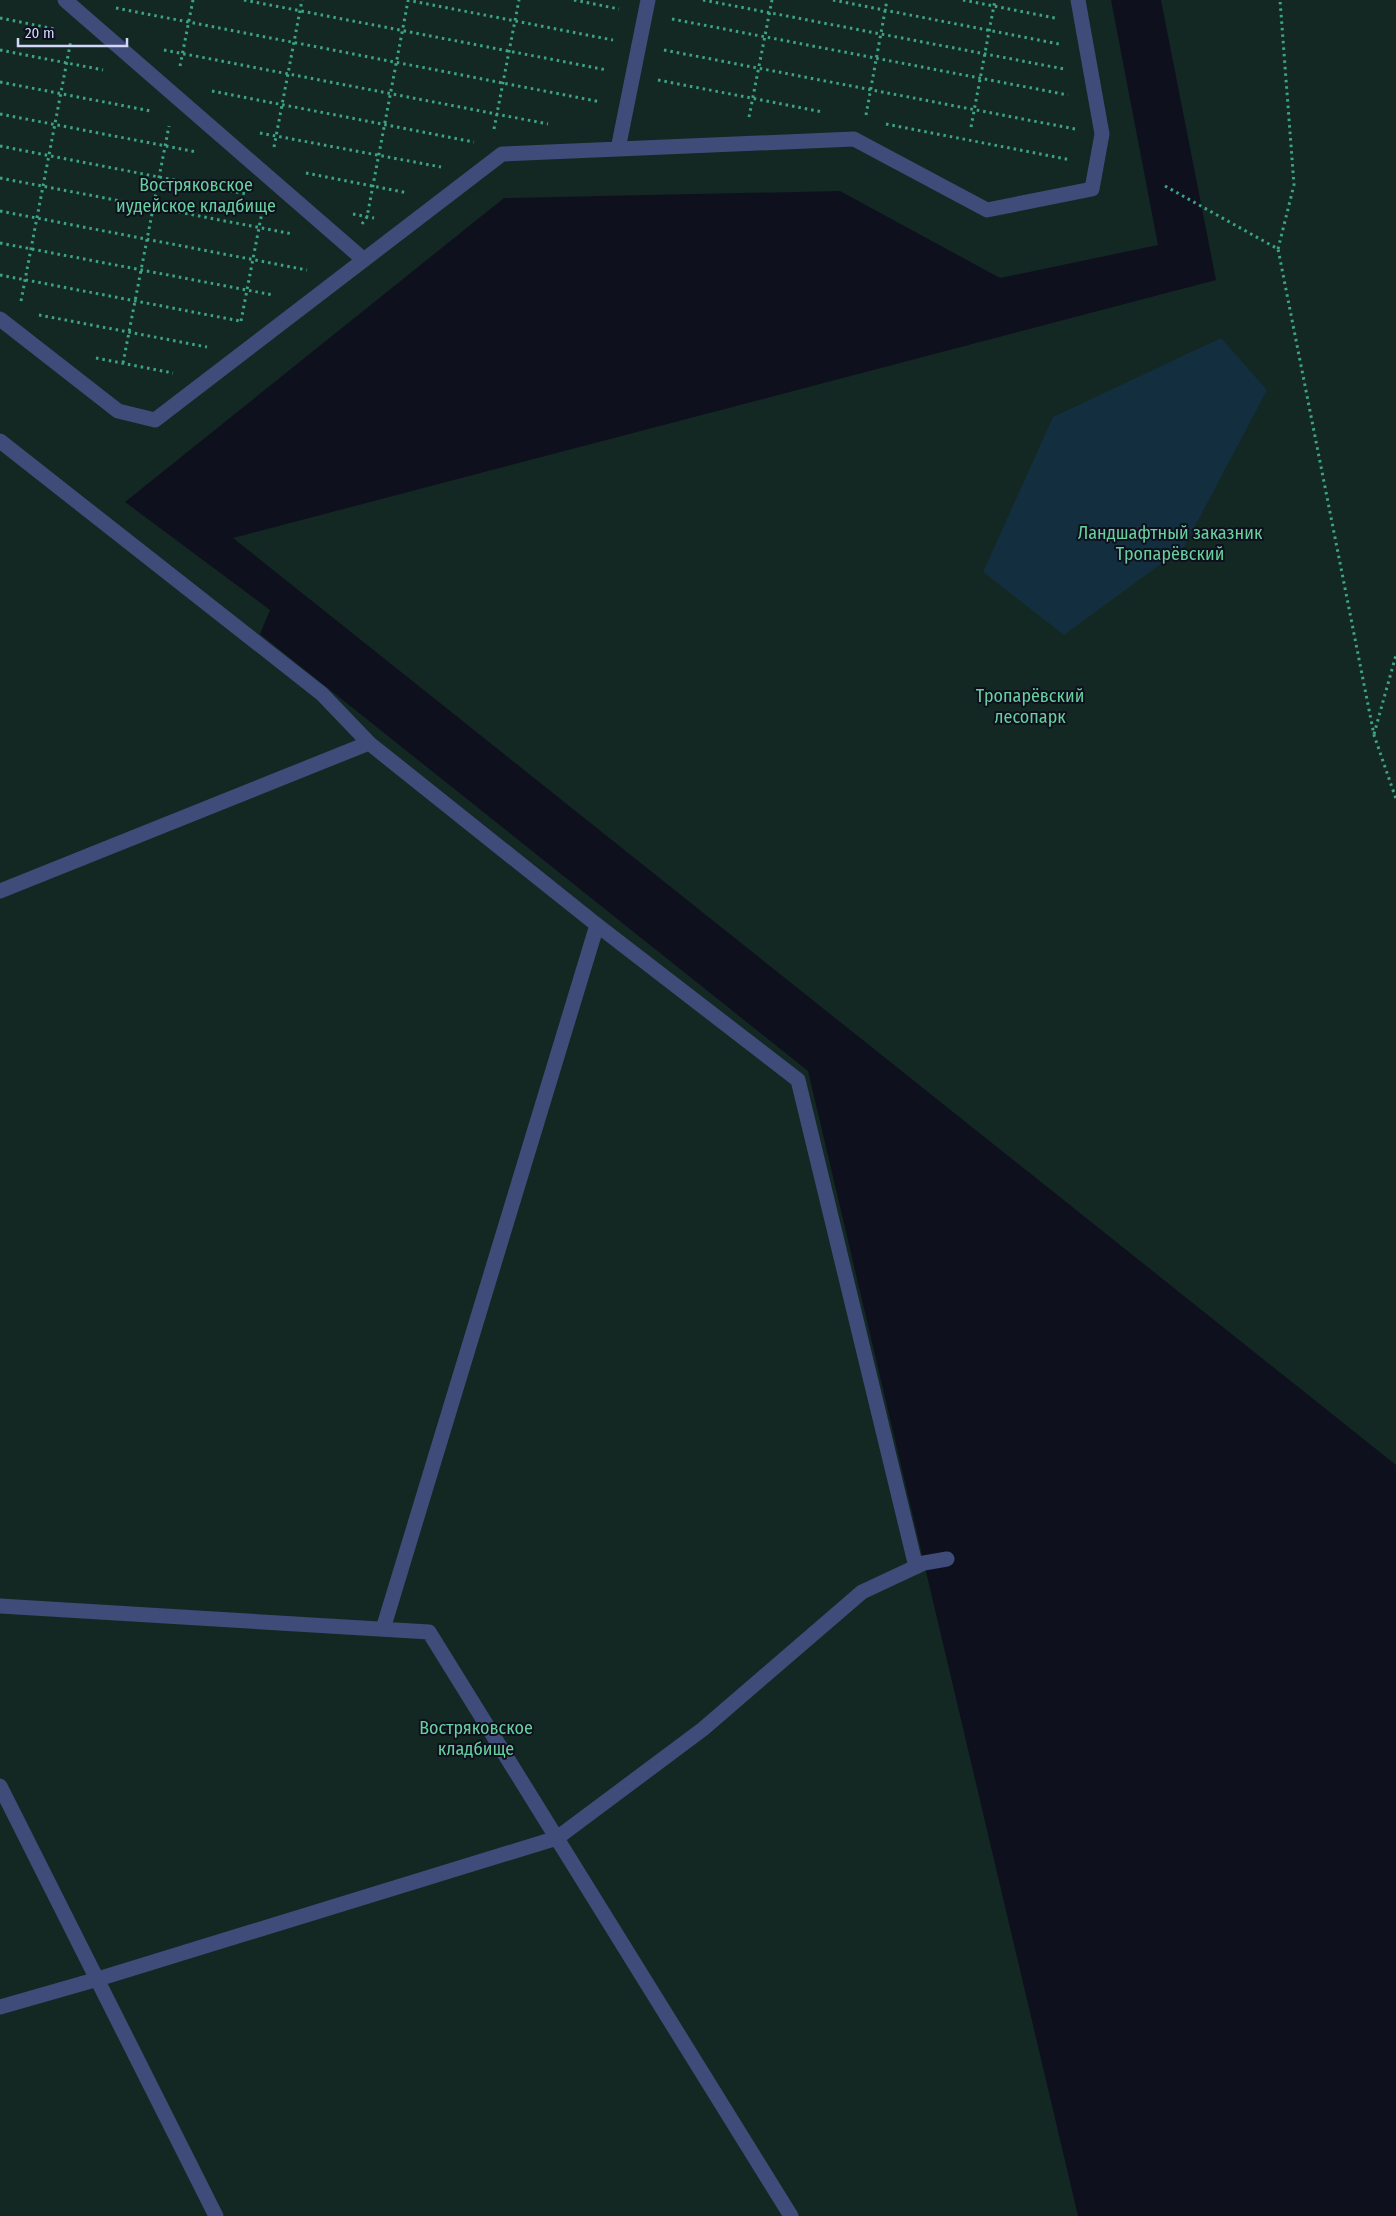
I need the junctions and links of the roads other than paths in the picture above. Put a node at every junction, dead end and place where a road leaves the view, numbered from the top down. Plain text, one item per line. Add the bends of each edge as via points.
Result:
1 (65, 0) edge
2 (1078, 0) edge
3 (646, 7) edge
4 (618, 149) junction
5 (364, 260) junction
6 (0, 319) edge
7 (0, 441) edge
8 (370, 743) junction
9 (0, 891) edge
10 (597, 925) junction
11 (948, 1559) dead end
12 (916, 1567) junction
13 (0, 1606) edge
14 (383, 1630) junction
15 (0, 1786) edge
16 (557, 1838) junction
17 (98, 1980) junction
18 (0, 2007) edge
19 (216, 2216) edge
20 (791, 2216) edge

1 - 5 lane via 176,90
2 - 4 lane via 1102,134 1092,189 987,210 854,139
3 - 4 lane
4 - 5 lane via 502,154
5 - 6 lane via 155,420 118,411
7 - 8 lane via 322,694
8 - 9 lane
8 - 10 lane
10 - 12 lane via 798,1080
10 - 14 lane
11 - 12 lane
12 - 16 lane via 862,1592 703,1729
13 - 14 lane
14 - 16 lane via 429,1632
15 - 17 lane
16 - 17 lane
16 - 20 lane
17 - 18 lane
17 - 19 lane

